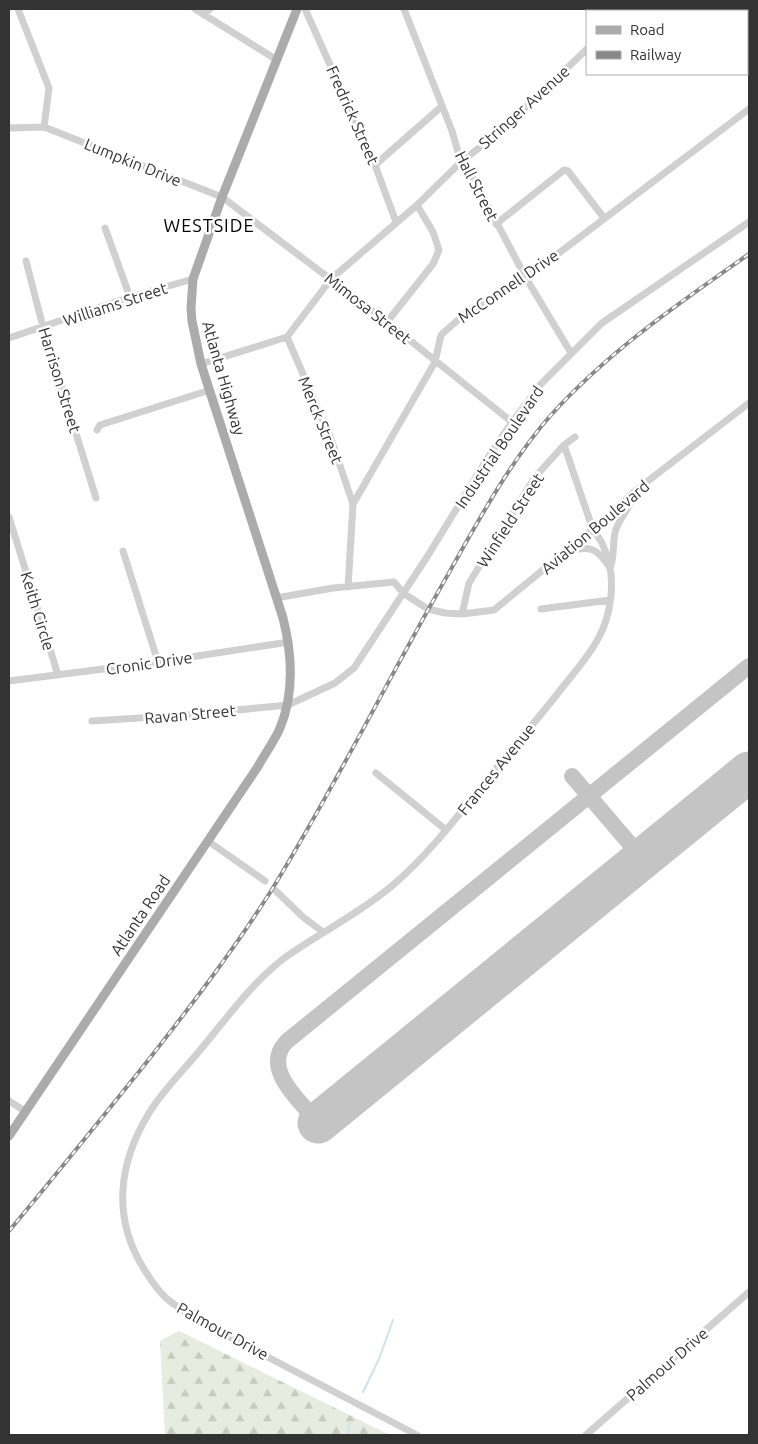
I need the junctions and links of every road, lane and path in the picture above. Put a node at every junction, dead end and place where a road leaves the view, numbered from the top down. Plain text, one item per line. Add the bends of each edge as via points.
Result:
1 (18, 9) edge
2 (195, 9) edge
3 (210, 9) edge
4 (297, 9) edge
5 (305, 9) edge
6 (404, 9) edge
7 (204, 15) junction
8 (586, 50) edge
9 (277, 60) junction
10 (441, 107) junction
11 (749, 109) edge
12 (44, 126) junction
13 (9, 128) edge
14 (461, 162) junction
15 (375, 165) junction
16 (222, 197) junction
17 (417, 205) junction
18 (604, 218) junction
19 (396, 222) junction
20 (749, 222) edge
21 (496, 224) junction
22 (105, 228) dead end
23 (26, 261) dead end
24 (526, 278) junction
25 (193, 279) junction
26 (331, 279) junction
27 (130, 297) junction
28 (387, 322) junction
29 (43, 327) junction
30 (286, 337) junction
31 (9, 338) edge
32 (571, 353) junction
33 (436, 362) junction
34 (201, 364) junction
35 (210, 390) junction
36 (749, 403) edge
37 (512, 422) junction
38 (97, 430) dead end
39 (575, 437) dead end
40 (564, 445) junction
41 (636, 491) junction
42 (96, 498) dead end
43 (353, 504) junction
44 (9, 518) edge
45 (593, 528) junction
46 (12, 538) edge
47 (123, 550) dead end
48 (564, 553) junction
49 (610, 568) junction
50 (348, 587) junction
51 (403, 593) junction
52 (276, 598) junction
53 (610, 600) junction
54 (541, 610) dead end
55 (462, 614) junction
56 (289, 642) junction
57 (158, 662) junction
58 (58, 675) junction
59 (9, 682) edge
60 (288, 705) junction
61 (92, 721) dead end
62 (376, 773) dead end
63 (446, 830) junction
64 (208, 841) junction
65 (265, 881) dead end
66 (276, 891) dead end
67 (324, 932) junction
68 (9, 1101) edge
69 (25, 1111) junction
70 (9, 1136) edge
71 (749, 1292) edge
72 (417, 1435) edge
73 (586, 1435) edge

1 - 12 street via 49,88
2 - 7 street
3 - 7 street
4 - 9 main road, Atlanta Highway
5 - 15 street, Fredrick Street
6 - 10 street, Hall Street
7 - 9 street
8 - 14 street, Stringer Avenue via 502,130
9 - 16 main road, Atlanta Highway
10 - 14 street, Hall Street
10 - 15 street
11 - 18 street, McConnell Drive
12 - 13 street
12 - 16 street, Lumpkin Drive
14 - 17 street, Stringer Avenue
14 - 21 street, Hall Street via 472,176
15 - 19 street, Fredrick Street
16 - 25 main road, Atlanta Highway
16 - 26 street, Mimosa Street
17 - 19 street, Stringer Avenue
17 - 28 street via 433,232 439,250 433,264
18 - 21 street via 564,170
18 - 24 street, McConnell Drive
19 - 26 street, Stringer Avenue
20 - 32 street, Industrial Boulevard via 602,323
21 - 24 street, Hall Street
22 - 27 street
23 - 29 street, Harrison Street
24 - 32 street, Hall Street
24 - 33 street, McConnell Drive via 468,311 448,329 441,336
25 - 27 street, Williams Street
25 - 34 main road, Atlanta Highway via 191,315
26 - 28 street, Mimosa Street
26 - 30 street, Stringer Avenue
27 - 29 street, Williams Street
28 - 33 street, Mimosa Street
29 - 31 street, Williams Street
29 - 42 street, Harrison Street
30 - 34 street
30 - 43 street, Merck Street via 331,439
32 - 37 street, Industrial Boulevard via 540,385
33 - 37 street, Mimosa Street
33 - 43 street, McConnell Drive
34 - 35 main road, Atlanta Highway
35 - 38 street via 100,425
35 - 52 main road, Atlanta Highway
36 - 41 street, Aviation Boulevard
37 - 51 street, Industrial Boulevard
39 - 40 street, Winfield Street
40 - 45 street, Frances Avenue
40 - 55 street, Winfield Street via 535,477 469,583
41 - 45 street, Aviation Boulevard
41 - 49 street, Frances Avenue via 632,504 616,529
43 - 50 street, McConnell Drive
44 - 46 street, Keith Circle
45 - 48 street, Aviation Boulevard
45 - 49 street, Frances Avenue via 605,549
46 - 58 street, Keith Circle
47 - 57 street
48 - 49 street via 593,549 600,553
48 - 55 street, Aviation Boulevard via 494,610
49 - 53 street, Frances Avenue
50 - 51 street via 394,582
50 - 52 street
51 - 55 street, Aviation Boulevard via 428,609
51 - 60 street, Industrial Boulevard via 354,668 335,683
52 - 56 main road, Atlanta Highway
53 - 54 street
53 - 63 street, Frances Avenue via 603,629 591,651
56 - 57 street, Cronic Drive
56 - 60 main road, Atlanta Highway
57 - 58 street, Cronic Drive
58 - 59 street, Cronic Drive
60 - 61 street, Ravan Street
60 - 64 main road, Atlanta Road via 280,729
62 - 63 street
63 - 67 street, Frances Avenue via 393,885
64 - 65 street
64 - 69 main road, Atlanta Road
66 - 67 street
67 - 72 street, Palmour Drive via 262,977 151,1110 139,1131 125,1169 122,1212 128,1237 151,1282 178,1307 195,1319
68 - 69 street
69 - 70 main road, Atlanta Road
71 - 73 street, Palmour Drive

